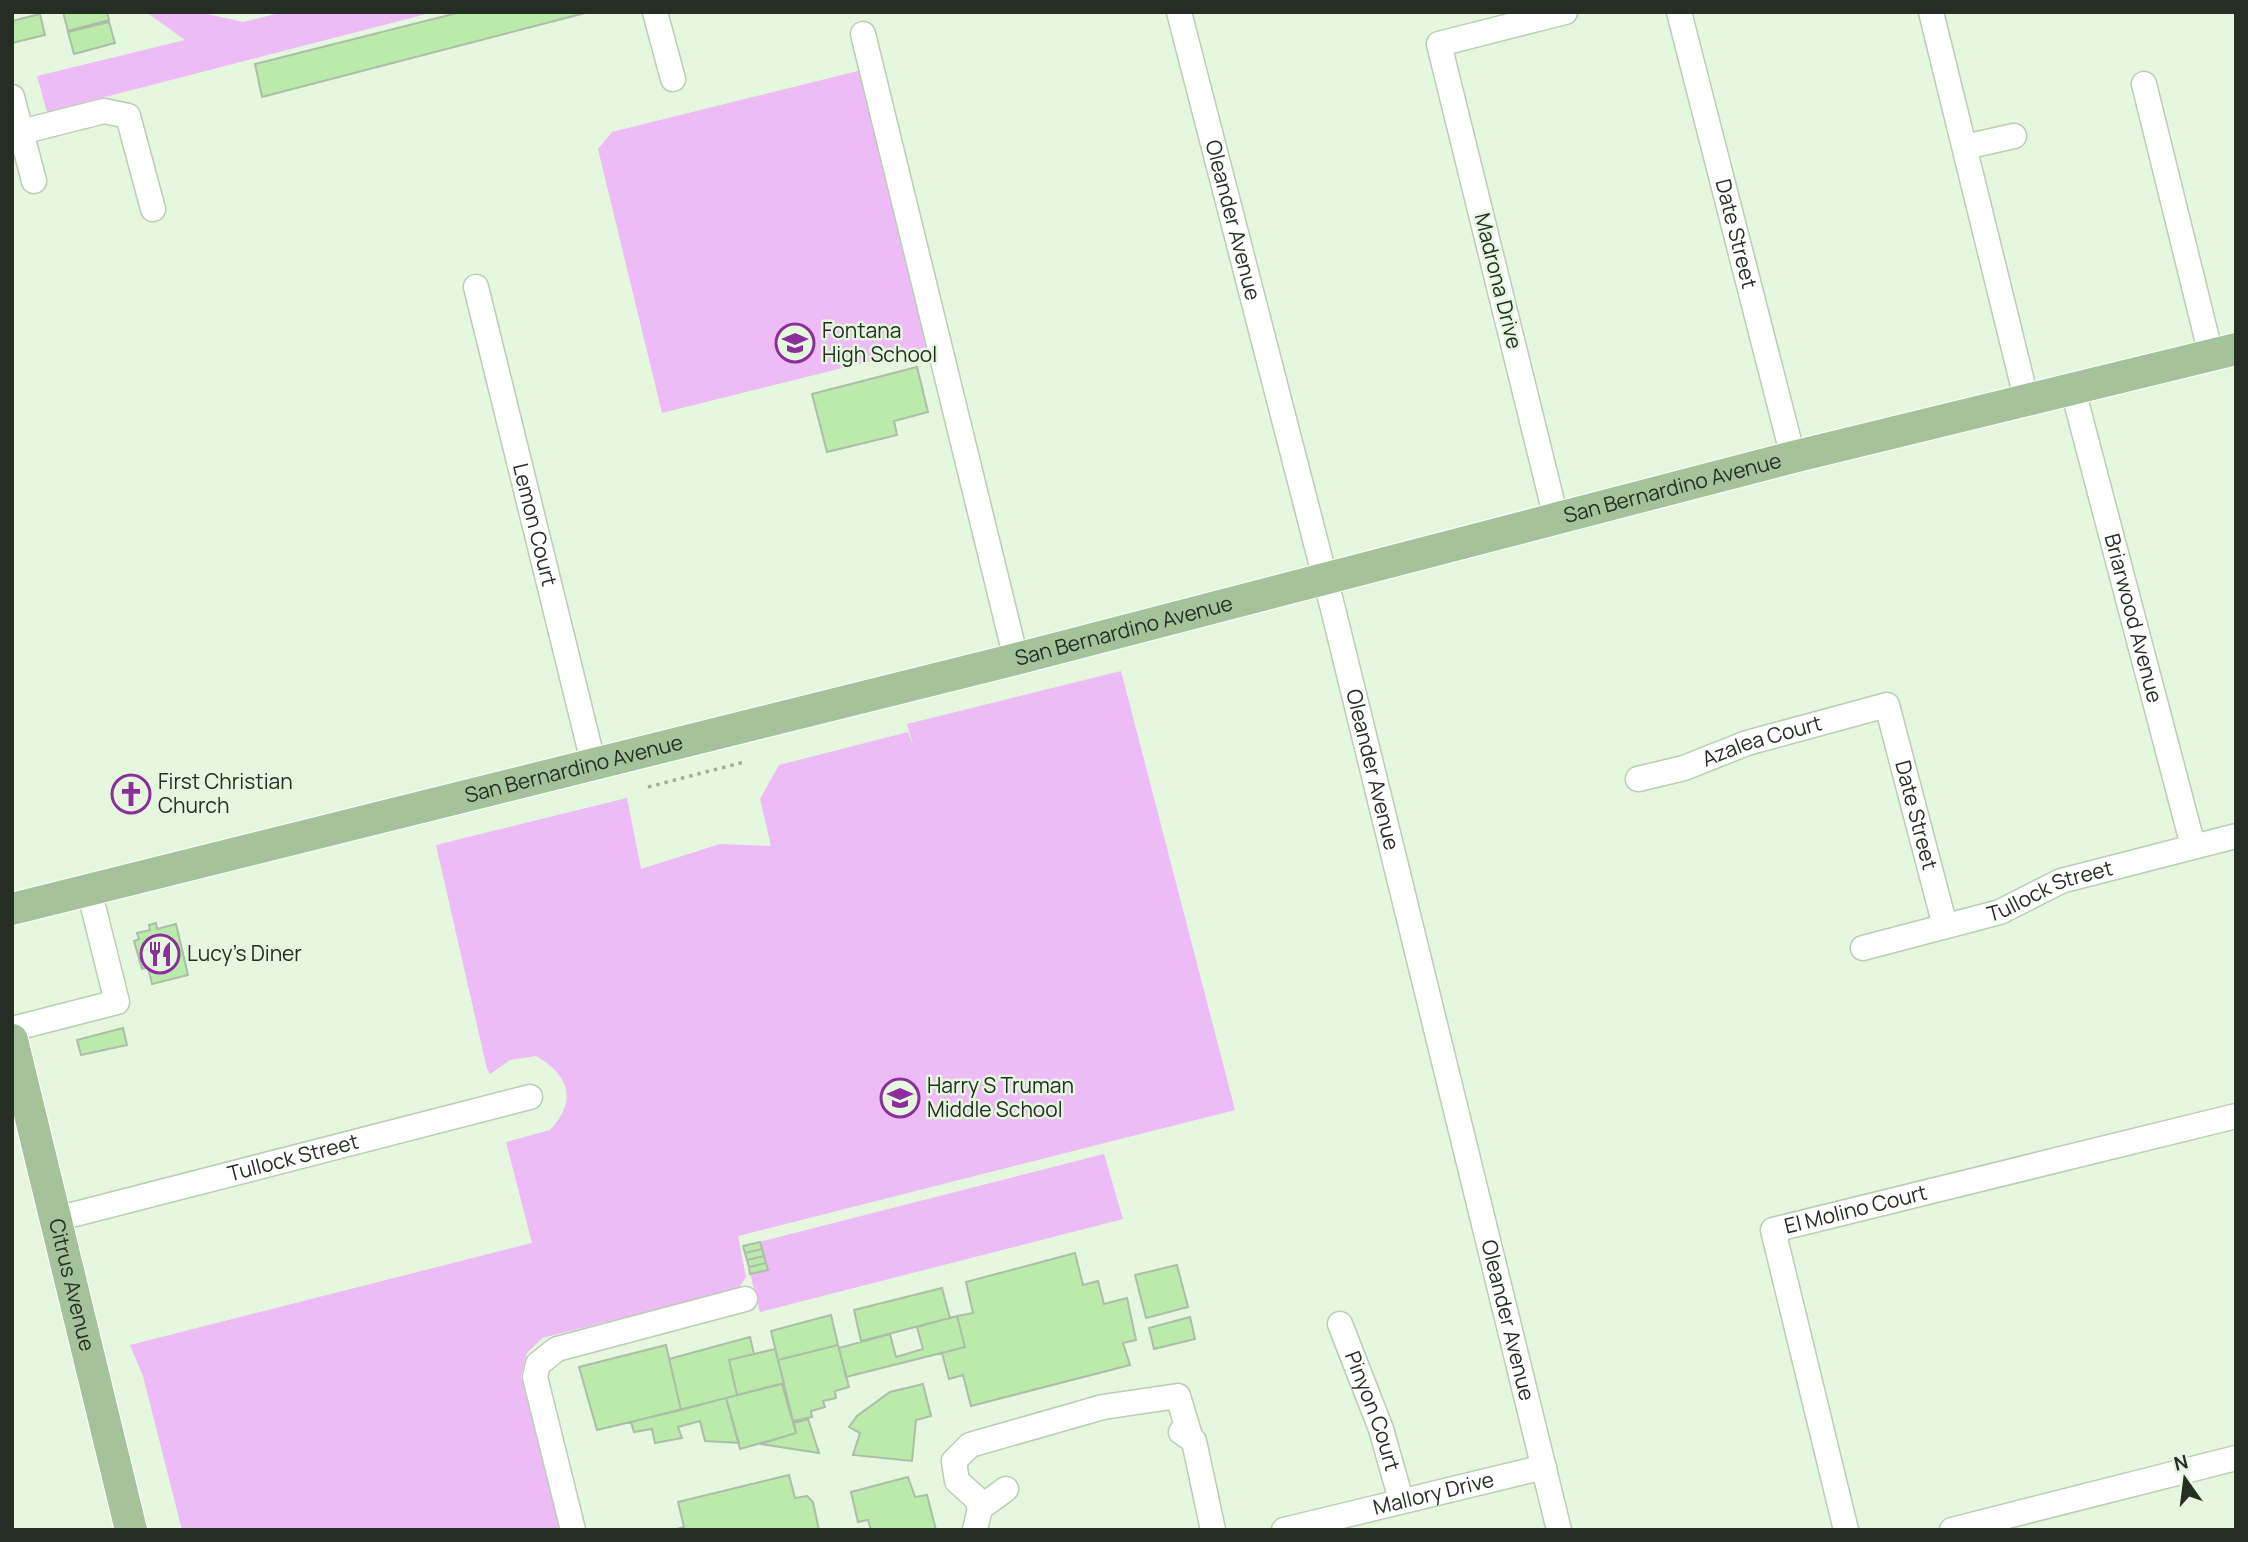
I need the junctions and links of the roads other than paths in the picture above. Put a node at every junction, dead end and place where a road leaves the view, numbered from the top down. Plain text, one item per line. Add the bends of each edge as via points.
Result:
1 (655, 12) edge
2 (1179, 12) edge
3 (1565, 12) edge
4 (1679, 12) edge
5 (1931, 12) edge
6 (863, 34) dead end
7 (673, 79) dead end
8 (2144, 83) dead end
9 (12, 97) edge
10 (21, 132) junction
11 (2014, 136) dead end
12 (1965, 148) junction
13 (34, 181) dead end
14 (153, 209) dead end
15 (476, 287) dead end
16 (2223, 352) edge
17 (2073, 390) junction
18 (2027, 402) junction
19 (1793, 457) junction
20 (1556, 518) junction
21 (1324, 577) junction
22 (1016, 659) junction
23 (1887, 705) joint
24 (593, 762) junction
25 (1638, 779) dead end
26 (2236, 836) edge
27 (2193, 846) junction
28 (89, 890) junction
29 (12, 909) edge
30 (1945, 926) junction
31 (1863, 948) dead end
32 (12, 1029) edge
33 (12, 1040) edge
34 (530, 1097) dead end
35 (2236, 1116) edge
36 (56, 1219) junction
37 (745, 1300) dead end
38 (1340, 1324) dead end
39 (2236, 1458) edge
40 (1544, 1467) junction
41 (1006, 1489) dead end
42 (1401, 1500) junction
43 (977, 1519) edge
44 (131, 1530) edge
45 (573, 1530) edge
46 (1213, 1530) edge
47 (1284, 1530) edge
48 (1559, 1530) edge
49 (1846, 1530) edge
50 (1952, 1530) edge

1 - 7 street
2 - 21 street, Oleander Avenue
3 - 20 street, Madrona Drive via 1439,44
4 - 19 street, Date Street
5 - 12 street
6 - 22 street
8 - 16 street
9 - 10 street
10 - 13 street
10 - 14 street via 104,111 128,116
11 - 12 street
12 - 18 street
15 - 24 street, Lemon Court
16 - 17 main road, San Bernardino Avenue
17 - 18 main road, San Bernardino Avenue
17 - 27 street, Briarwood Avenue
18 - 19 main road, San Bernardino Avenue
19 - 20 main road, San Bernardino Avenue
20 - 21 main road, San Bernardino Avenue
21 - 22 main road, San Bernardino Avenue
21 - 40 street, Oleander Avenue
22 - 24 main road, San Bernardino Avenue
23 - 25 street, Azalea Court
23 - 30 street, Date Street
24 - 28 main road, San Bernardino Avenue
26 - 27 street, Tullock Street
27 - 30 street, Tullock Street via 2061,881 2000,912
28 - 29 main road, San Bernardino Avenue
28 - 32 street via 117,1002
30 - 31 street, Tullock Street
33 - 36 main road, Citrus Avenue
34 - 36 street, Tullock Street
35 - 49 street, El Molino Court via 1773,1230
36 - 44 main road, Citrus Avenue
37 - 45 street via 556,1349 538,1364 535,1377
38 - 42 street, Pinyon Court via 1381,1429
39 - 50 street
40 - 42 street, Mallory Drive
40 - 48 street, Oleander Avenue
41 - 43 street
42 - 47 street, Mallory Drive
43 - 46 street via 977,1499 957,1481 954,1461 971,1446 1103,1407 1178,1396

